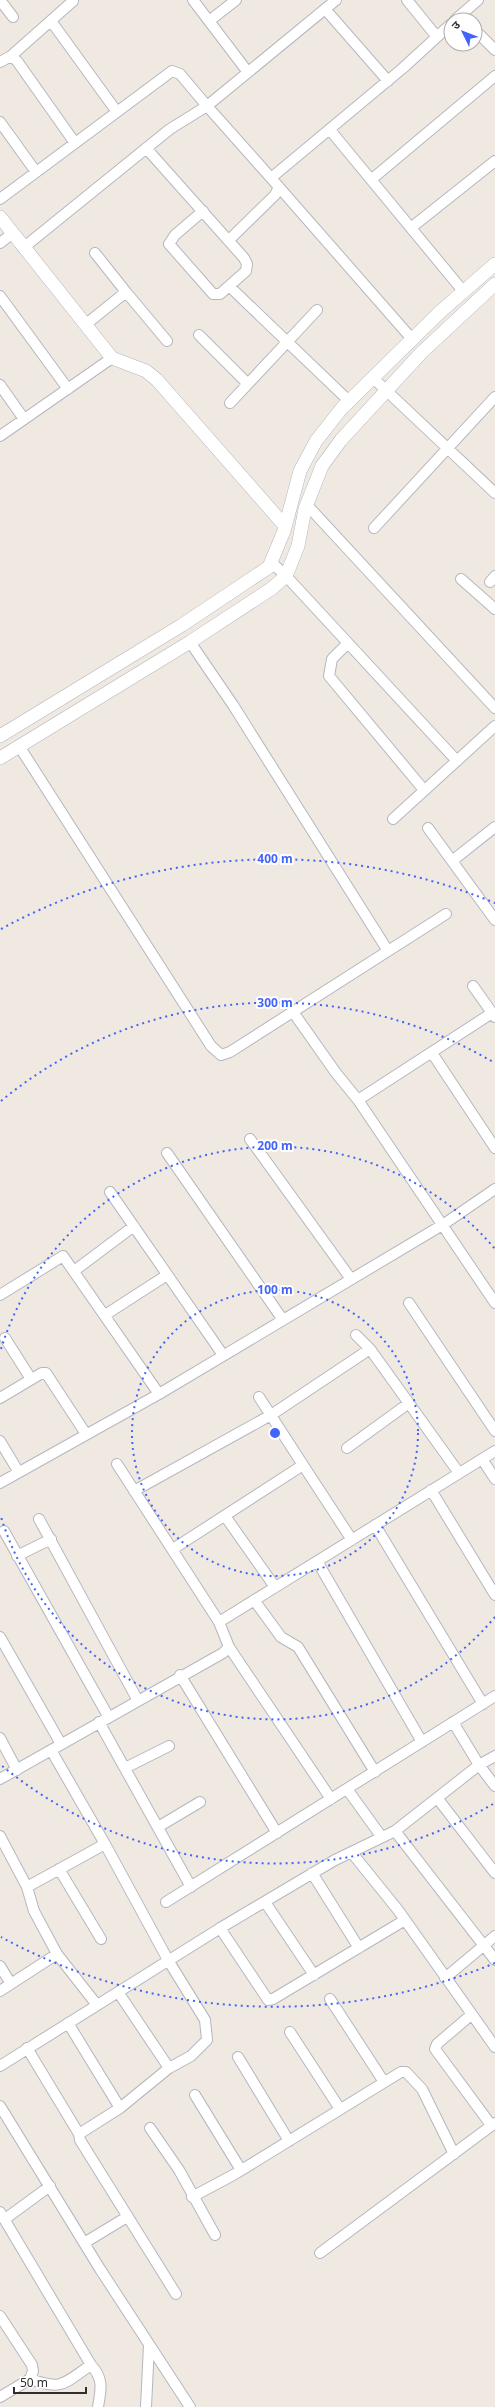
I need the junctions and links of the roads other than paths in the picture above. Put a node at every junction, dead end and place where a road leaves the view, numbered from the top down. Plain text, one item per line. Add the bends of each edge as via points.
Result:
1 (0, 0) edge
2 (193, 0) edge
3 (236, 0) edge
4 (336, 0) edge
5 (406, 0) edge
6 (478, 0) edge
7 (73, 1) dead end
8 (326, 9) junction
9 (466, 12) edge
10 (14, 17) dead end
11 (51, 20) junction
12 (209, 21) junction
13 (443, 31) edge
14 (437, 36) junction
15 (483, 38) edge
16 (495, 50) edge
17 (11, 56) junction
18 (0, 62) edge
19 (247, 71) junction
20 (495, 76) edge
21 (388, 81) junction
22 (207, 106) junction
23 (117, 112) junction
24 (0, 122) edge
25 (330, 130) junction
26 (75, 143) junction
27 (146, 148) junction
28 (495, 160) edge
29 (36, 172) junction
30 (272, 178) junction
31 (372, 178) junction
32 (279, 187) junction
33 (0, 199) edge
34 (203, 211) junction
35 (0, 216) edge
36 (412, 227) junction
37 (13, 233) junction
38 (228, 240) junction
39 (0, 243) edge
40 (23, 248) junction
41 (95, 254) dead end
42 (495, 264) edge
43 (495, 284) edge
44 (229, 286) junction
45 (463, 291) junction
46 (126, 292) junction
47 (0, 296) edge
48 (317, 310) dead end
49 (85, 325) junction
50 (199, 335) dead end
51 (412, 339) junction
52 (167, 341) dead end
53 (288, 342) junction
54 (112, 358) junction
55 (374, 378) junction
56 (248, 384) junction
57 (0, 385) edge
58 (68, 389) junction
59 (386, 390) junction
60 (495, 397) edge
61 (349, 401) junction
62 (230, 403) dead end
63 (24, 419) junction
64 (0, 436) edge
65 (448, 448) junction
66 (495, 493) edge
67 (307, 505) junction
68 (285, 526) junction
69 (374, 528) dead end
70 (271, 562) junction
71 (286, 576) junction
72 (461, 579) dead end
73 (495, 609) edge
74 (190, 642) junction
75 (348, 643) junction
76 (495, 708) edge
77 (495, 726) edge
78 (0, 736) edge
79 (18, 746) junction
80 (0, 758) edge
81 (457, 761) junction
82 (424, 790) junction
83 (392, 819) dead end
84 (495, 827) edge
85 (428, 828) dead end
86 (452, 861) junction
87 (446, 914) dead end
88 (493, 914) edge
89 (388, 951) junction
90 (473, 986) dead end
91 (293, 1012) junction
92 (493, 1015) edge
93 (432, 1053) junction
94 (358, 1100) junction
95 (250, 1139) dead end
96 (495, 1148) edge
97 (167, 1153) dead end
98 (495, 1189) edge
99 (110, 1192) dead end
100 (444, 1224) junction
101 (134, 1226) junction
102 (74, 1271) junction
103 (167, 1275) junction
104 (351, 1279) junction
105 (0, 1295) edge
106 (408, 1302) dead end
107 (495, 1303) edge
108 (105, 1315) junction
109 (283, 1320) junction
110 (356, 1335) dead end
111 (5, 1338) dead end
112 (370, 1349) junction
113 (223, 1355) junction
114 (31, 1379) junction
115 (159, 1394) junction
116 (259, 1396) dead end
117 (0, 1398) edge
118 (409, 1403) junction
119 (271, 1415) junction
120 (495, 1431) edge
121 (86, 1434) junction
122 (0, 1441) edge
123 (347, 1448) dead end
124 (495, 1451) edge
125 (482, 1459) junction
126 (117, 1464) dead end
127 (303, 1465) junction
128 (18, 1472) junction
129 (459, 1473) junction
130 (495, 1478) edge
131 (0, 1483) edge
132 (432, 1490) junction
133 (134, 1491) junction
134 (225, 1516) junction
135 (39, 1519) dead end
136 (375, 1525) junction
137 (4, 1531) dead end
138 (51, 1539) junction
139 (352, 1540) junction
140 (173, 1549) junction
141 (17, 1556) junction
142 (317, 1561) junction
143 (275, 1587) junction
144 (495, 1595) edge
145 (254, 1600) junction
146 (219, 1622) junction
147 (0, 1636) edge
148 (229, 1647) junction
149 (180, 1675) junction
150 (495, 1696) edge
151 (137, 1700) junction
152 (483, 1704) junction
153 (108, 1716) junction
154 (99, 1722) junction
155 (453, 1722) junction
156 (0, 1738) edge
157 (422, 1742) junction
158 (61, 1744) junction
159 (169, 1746) dead end
160 (51, 1750) junction
161 (495, 1756) edge
162 (479, 1765) junction
163 (125, 1768) junction
164 (17, 1770) junction
165 (375, 1772) junction
166 (0, 1779) edge
167 (495, 1786) edge
168 (347, 1789) junction
169 (331, 1799) junction
170 (438, 1799) junction
171 (200, 1802) dead end
172 (158, 1827) junction
173 (395, 1831) junction
174 (277, 1833) junction
175 (0, 1836) edge
176 (381, 1836) junction
177 (105, 1844) junction
178 (352, 1853) junction
179 (4, 1855) edge
180 (59, 1869) junction
181 (312, 1873) junction
182 (495, 1873) edge
183 (191, 1886) junction
184 (27, 1887) junction
185 (166, 1902) dead end
186 (265, 1902) junction
187 (405, 1920) junction
188 (220, 1928) junction
189 (495, 1936) edge
190 (101, 1939) dead end
191 (484, 1944) junction
192 (359, 1948) junction
193 (57, 1954) junction
194 (168, 1960) junction
195 (495, 1960) edge
196 (0, 1966) edge
197 (314, 1975) junction
198 (445, 1978) junction
199 (11, 1984) junction
200 (0, 1991) edge
201 (118, 1992) junction
202 (330, 1999) dead end
203 (97, 2005) junction
204 (471, 2014) junction
205 (68, 2023) junction
206 (290, 2032) dead end
207 (495, 2047) edge
208 (27, 2048) junction
209 (238, 2057) dead end
210 (0, 2066) edge
211 (169, 2068) junction
212 (384, 2082) junction
213 (195, 2095) dead end
214 (0, 2106) edge
215 (120, 2108) junction
216 (340, 2109) junction
217 (493, 2124) edge
218 (150, 2128) dead end
219 (79, 2134) junction
220 (289, 2140) junction
221 (454, 2154) junction
222 (241, 2170) junction
223 (50, 2186) junction
224 (192, 2197) junction
225 (2, 2216) edge
226 (127, 2217) junction
227 (215, 2235) dead end
228 (84, 2242) junction
229 (320, 2253) dead end
230 (176, 2294) dead end
231 (0, 2316) edge
232 (149, 2345) junction
233 (91, 2365) junction
234 (30, 2379) junction
235 (0, 2397) edge
236 (98, 2407) edge
237 (146, 2407) edge
238 (189, 2407) edge

1 - 10 street
2 - 12 street
3 - 12 street
4 - 8 street
5 - 14 street
6 - 9 street
7 - 11 street
8 - 19 street
8 - 21 street
11 - 17 street
11 - 23 street
12 - 19 street
13 - 14 street
14 - 21 street
15 - 16 street
17 - 18 street
17 - 26 street
19 - 22 street
20 - 31 street
21 - 25 street
22 - 23 street via 180,74 172,71
22 - 27 street via 170,129
22 - 30 street
23 - 26 street
24 - 29 street
25 - 30 street
25 - 31 street
26 - 29 street
27 - 34 street
27 - 40 street
28 - 36 street
29 - 33 street
30 - 32 street
31 - 36 street
32 - 38 street via 275,195
32 - 51 street
34 - 38 street
34 - 44 street via 171,239 169,246 213,294 220,294
35 - 37 street
36 - 45 street
37 - 39 street
37 - 40 street
38 - 44 street via 244,258 247,268
40 - 49 street
41 - 46 street
42 - 45 street
43 - 59 street via 421,353
44 - 53 street
45 - 51 street
46 - 49 street
46 - 52 street
47 - 58 street
48 - 53 street
49 - 54 street
50 - 56 street
51 - 55 street
53 - 56 street
53 - 61 street
54 - 58 street
54 - 68 street via 146,371 157,380
55 - 59 street
55 - 61 street
56 - 62 street
57 - 63 street
58 - 63 street
59 - 65 street
59 - 67 street via 341,440 322,466
60 - 65 street
61 - 68 street via 316,441 300,471
63 - 64 street
65 - 66 street
65 - 69 street
67 - 71 street via 298,546
67 - 76 street
68 - 70 street
70 - 71 street
70 - 78 street via 269,567 182,625
71 - 74 street via 271,589
71 - 75 street
72 - 73 street
74 - 79 street
74 - 89 street via 238,711
75 - 81 street
75 - 82 street via 332,659 330,676
77 - 81 street
79 - 80 street
79 - 91 street via 214,1049 221,1055 230,1052
81 - 82 street
82 - 83 street
84 - 86 street
85 - 86 street
86 - 88 street
87 - 89 street
89 - 91 street
90 - 92 street
91 - 94 street
92 - 93 street
93 - 94 street
93 - 96 street
94 - 100 street
95 - 104 street
97 - 109 street
98 - 100 street
99 - 101 street
100 - 104 street
100 - 107 street
101 - 102 street
101 - 103 street
102 - 105 street via 63,1256
102 - 108 street
103 - 108 street
103 - 113 street
104 - 109 street
106 - 120 street
108 - 115 street
109 - 113 street
110 - 112 street
111 - 114 street
112 - 118 street
112 - 119 street
113 - 115 street
114 - 117 street
114 - 121 street via 42,1373 49,1374
115 - 121 street
116 - 119 street
118 - 123 street
118 - 129 street
119 - 127 street
119 - 133 street
121 - 128 street
122 - 128 street
124 - 125 street
125 - 129 street
125 - 130 street
126 - 133 street
127 - 134 street
127 - 139 street
128 - 131 street
129 - 132 street
132 - 136 street
132 - 144 street
133 - 140 street
134 - 140 street
134 - 143 street
135 - 138 street
136 - 139 street
136 - 152 street
137 - 141 street
138 - 141 street
138 - 151 street
139 - 142 street
140 - 146 street
141 - 153 street
142 - 143 street
142 - 157 street
143 - 145 street
145 - 146 street
145 - 165 street via 281,1637 298,1647
146 - 148 street
147 - 158 street
148 - 149 street via 223,1653
148 - 169 street
149 - 151 street
149 - 174 street
150 - 152 street
151 - 153 street
152 - 155 street
153 - 154 street
154 - 158 street
154 - 163 street
155 - 157 street
155 - 162 street
156 - 164 street
157 - 165 street
158 - 160 street
159 - 163 street
160 - 164 street
160 - 177 street
161 - 162 street
162 - 167 street
162 - 170 street
163 - 172 street
164 - 166 street
165 - 168 street
168 - 169 street
168 - 176 street
169 - 174 street
170 - 173 street
170 - 182 street
171 - 172 street
172 - 183 street
173 - 176 street
173 - 191 street
174 - 183 street
175 - 179 street
176 - 178 street
177 - 180 street
177 - 194 street
178 - 181 street
178 - 187 street
179 - 184 street
180 - 184 street
180 - 190 street
181 - 186 street
181 - 192 street
183 - 185 street
184 - 193 street via 34,1911
186 - 188 street
186 - 197 street
187 - 192 street
187 - 198 street
188 - 194 street
188 - 197 street via 268,2000
189 - 191 street
191 - 195 street
191 - 198 street
192 - 197 street
193 - 199 street
193 - 203 street
194 - 201 street
194 - 211 street via 205,2020 207,2040 191,2056
196 - 199 street
198 - 204 street
199 - 200 street
201 - 203 street
201 - 211 street
202 - 212 street
203 - 205 street
204 - 207 street
204 - 217 street via 437,2044 435,2049
205 - 208 street
205 - 215 street
206 - 216 street
208 - 210 street
208 - 219 street
209 - 220 street
211 - 215 street
212 - 216 street
212 - 221 street via 401,2072 406,2072 418,2082
213 - 222 street
214 - 223 street
215 - 219 street
216 - 220 street
217 - 221 street
218 - 224 street via 179,2170
219 - 226 street via 80,2140
220 - 222 street
221 - 229 street
222 - 224 street
223 - 225 street
223 - 228 street
224 - 227 street
225 - 233 street
226 - 228 street
226 - 230 street
228 - 232 street
231 - 234 street via 32,2365
232 - 237 street
232 - 238 street
233 - 234 street via 60,2386
233 - 236 street via 99,2373 101,2390
234 - 235 street

